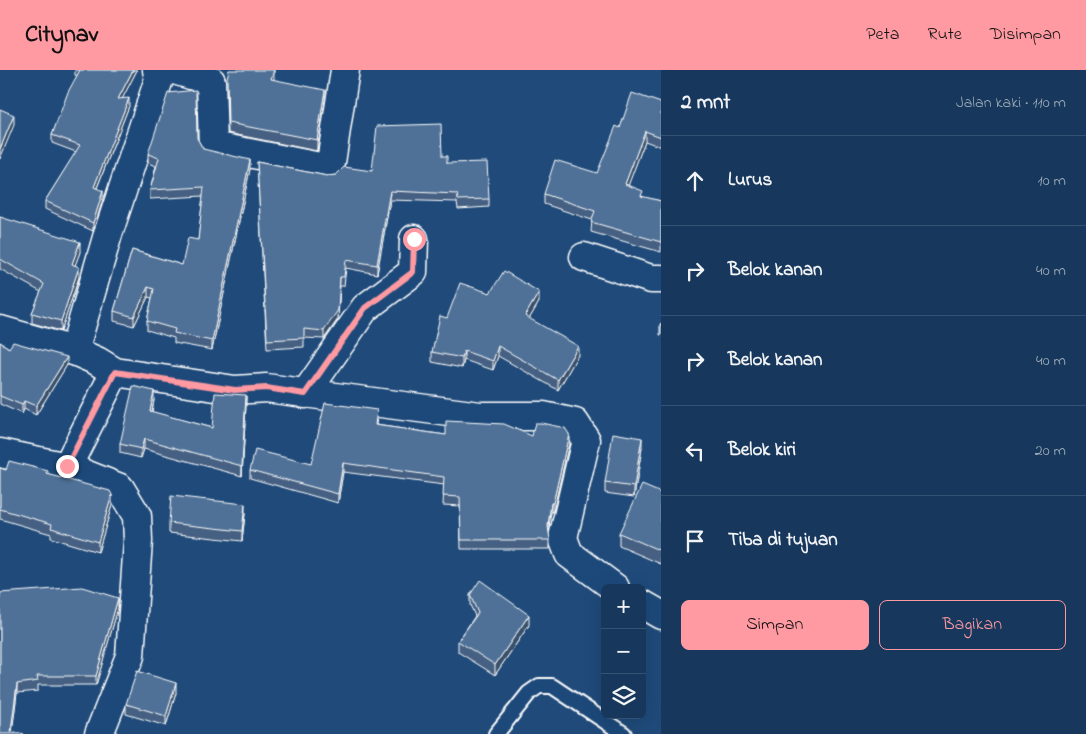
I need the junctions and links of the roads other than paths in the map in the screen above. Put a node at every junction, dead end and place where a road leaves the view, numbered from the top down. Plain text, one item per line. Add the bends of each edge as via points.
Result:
1 (157, 70) edge
2 (174, 70) edge
3 (345, 70) edge
4 (414, 239) dead end
5 (584, 257) dead end
6 (661, 279) edge
7 (0, 330) edge
8 (74, 352) junction
9 (115, 372) junction
10 (305, 394) junction
11 (0, 453) edge
12 (67, 466) junction
13 (610, 584) edge
14 (646, 606) edge
15 (661, 614) edge
16 (99, 734) edge
17 (496, 734) edge
18 (624, 734) edge

1 - 8 street via 159,79 108,234
2 - 3 street via 211,81 213,146 330,169
4 - 10 street via 413,272 365,308
5 - 6 street
7 - 8 street
8 - 9 street
9 - 10 street via 235,390 266,388
9 - 12 street
10 - 13 street via 480,416 543,416 575,423 586,440 562,538 569,554
11 - 12 street
12 - 16 street via 120,488 136,516 138,541 130,656
14 - 15 street
17 - 18 lane via 529,693 539,686 552,686

